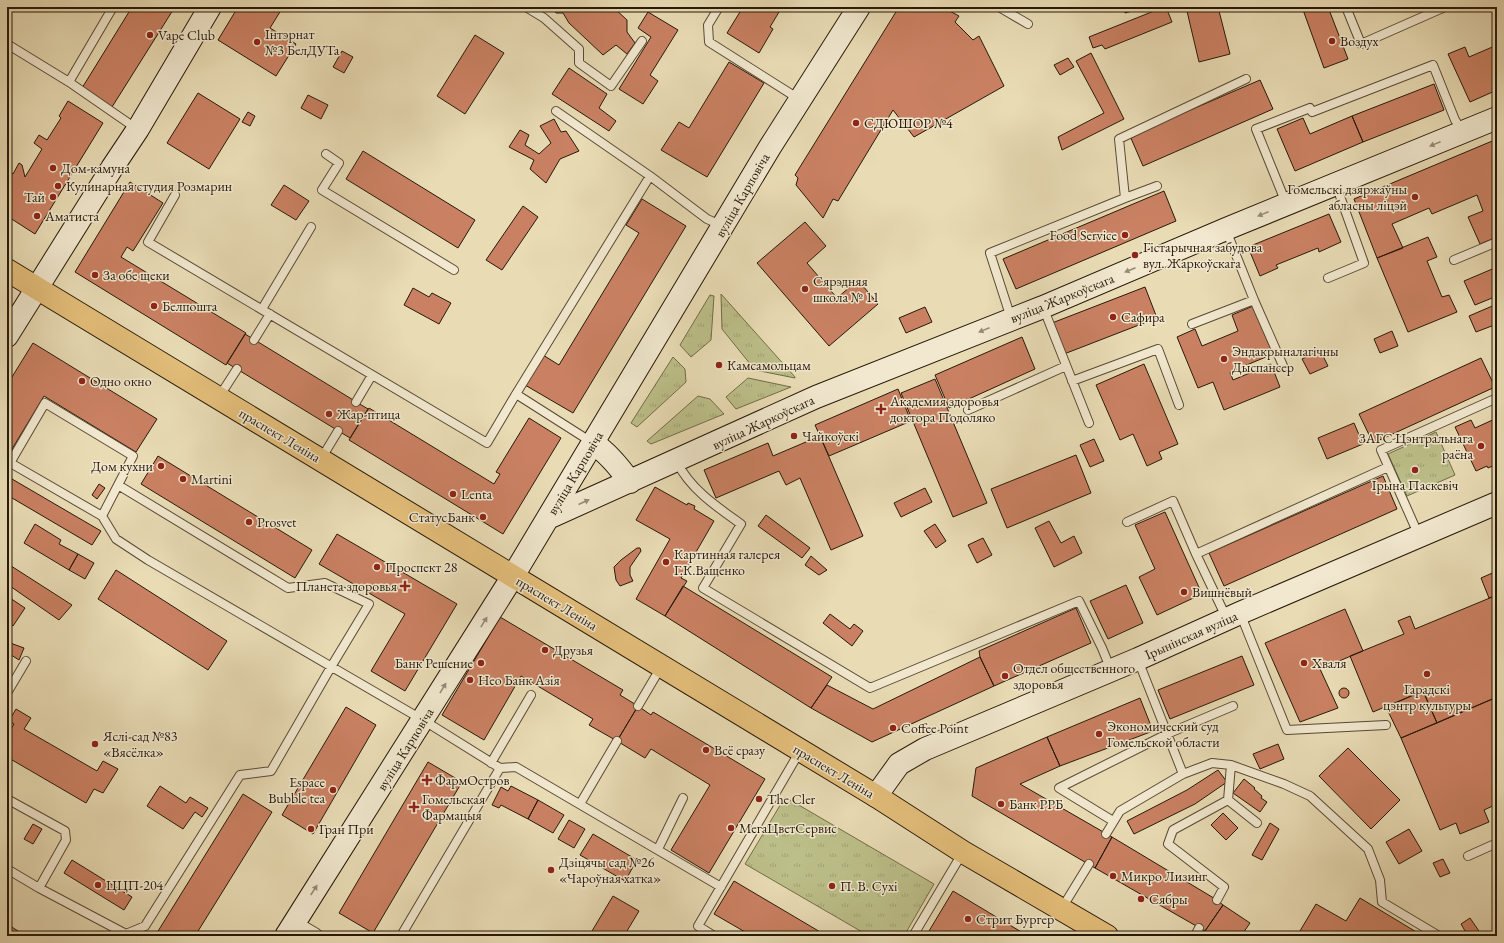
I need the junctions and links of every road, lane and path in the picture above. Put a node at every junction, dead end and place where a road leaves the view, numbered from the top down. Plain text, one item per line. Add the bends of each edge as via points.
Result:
1 (113, 7) edge
2 (210, 7) edge
3 (526, 7) edge
4 (719, 7) edge
5 (859, 7) edge
6 (999, 7) edge
7 (1346, 7) edge
8 (1445, 7) edge
9 (1028, 24) dead end
10 (642, 41) dead end
11 (7, 44) edge
12 (1246, 79) dead end
13 (69, 82) junction
14 (800, 100) junction
15 (556, 111) dead end
16 (1497, 118) edge
17 (138, 130) junction
18 (1463, 132) junction
19 (326, 154) dead end
20 (650, 176) junction
21 (1336, 184) junction
22 (1157, 186) dead end
23 (175, 195) dead end
24 (1125, 198) junction
25 (1287, 204) junction
26 (723, 226) junction
27 (311, 227) dead end
28 (1226, 229) junction
29 (1497, 242) edge
30 (1454, 260) dead end
31 (7, 270) edge
32 (454, 270) dead end
33 (1328, 278) dead end
34 (37, 288) junction
35 (1254, 300) junction
36 (1042, 307) junction
37 (262, 309) junction
38 (270, 314) junction
39 (1011, 319) junction
40 (1192, 324) dead end
41 (7, 336) edge
42 (254, 340) dead end
43 (1066, 366) junction
44 (1284, 368) dead end
45 (237, 369) dead end
46 (372, 375) junction
47 (1072, 381) junction
48 (516, 394) junction
49 (219, 398) junction
50 (1497, 398) edge
51 (356, 402) dead end
52 (1179, 405) dead end
53 (968, 410) dead end
54 (1089, 423) dead end
55 (338, 431) dead end
56 (593, 444) junction
57 (321, 460) junction
58 (676, 461) junction
59 (8, 462) edge
60 (1388, 467) junction
61 (630, 482) junction
62 (118, 485) junction
63 (1497, 502) edge
64 (102, 516) junction
65 (548, 518) junction
66 (1127, 522) dead end
67 (1420, 536) junction
68 (1196, 554) junction
69 (513, 576) junction
70 (1233, 616) junction
71 (1138, 660) junction
72 (26, 662) dead end
73 (662, 666) junction
74 (331, 667) junction
75 (1111, 670) junction
76 (7, 693) edge
77 (532, 695) dead end
78 (638, 706) dead end
79 (1233, 706) dead end
80 (423, 720) junction
81 (1386, 725) dead end
82 (1167, 734) junction
83 (617, 741) dead end
84 (800, 750) junction
85 (491, 762) junction
86 (1231, 764) junction
87 (500, 768) junction
88 (1183, 774) junction
89 (876, 796) junction
90 (683, 798) dead end
91 (7, 799) edge
92 (1228, 800) junction
93 (580, 804) junction
94 (1113, 821) junction
95 (1257, 823) dead end
96 (1106, 834) dead end
97 (1497, 843) edge
98 (658, 850) junction
99 (964, 852) junction
100 (1468, 856) dead end
101 (1089, 864) dead end
102 (7, 869) edge
103 (721, 887) junction
104 (39, 888) junction
105 (1217, 900) dead end
106 (1062, 908) junction
107 (290, 930) edge
108 (402, 934) dead end
109 (126, 935) edge
110 (315, 936) edge
111 (714, 936) edge
112 (913, 936) edge
113 (1107, 936) edge
114 (1439, 936) edge

1 - 13 lane
2 - 17 street
3 - 10 lane via 544,18 579,49 579,63 611,86
4 - 14 lane via 708,25 708,42
5 - 14 street, вуліца Карповіча
6 - 9 lane
7 - 8 lane via 1361,44
11 - 13 lane
12 - 24 lane via 1119,138
13 - 17 lane
14 - 26 street, вуліца Карповіча
15 - 20 lane
16 - 18 street, вуліца Жаркоўскага
17 - 34 street
18 -> 21 street, вуліца Жаркоўскага
18 - 25 lane via 1455,120 1433,65 1312,112 1310,108 1256,129
19 - 32 lane via 339,163 322,190
20 - 26 lane via 707,219
20 - 48 lane
21 - 25 street, вуліца Жаркоўскага
21 - 33 lane via 1364,263
22 - 24 lane
23 - 37 lane via 148,242
24 - 39 lane via 990,254
25 -> 28 street, вуліца Жаркоўскага
26 - 56 street, вуліца Карповіча
27 - 37 lane
28 - 35 lane
28 -> 36 street, вуліца Жаркоўскага
29 - 30 lane
31 - 34 main road, праспект Леніна
34 - 41 street
34 - 49 main road, праспект Леніна
35 - 40 lane
35 - 44 lane
36 - 39 street, вуліца Жаркоўскага
36 - 43 lane
37 - 38 lane
38 - 42 lane
38 - 46 lane
39 -> 58 street, вуліца Жаркоўскага via 816,397
43 - 47 lane
43 - 53 lane
45 - 49 lane
46 - 48 lane via 487,443
46 - 51 lane
47 - 52 lane via 1158,350
47 - 54 lane
48 - 56 lane
49 - 57 main road, праспект Леніна
50 - 60 lane via 1381,450
55 - 57 lane
56 - 61 street via 599,447
56 - 65 street, вуліца Карповіча
57 - 69 main road, праспект Леніна
58 - 61 street, вуліца Жаркоўскага
58 - 75 lane via 683,474 712,503 741,524 703,588 870,688 1079,601
59 - 62 lane via 45,403 133,456
59 - 64 lane
60 - 67 lane
60 - 68 lane
65 -> 61 street, вуліца Жаркоўскага
62 - 64 lane
62 - 74 lane via 288,588 325,583 369,604
63 - 67 street, Ірынінская вуліца
64 - 74 lane via 116,539
65 - 69 street, вуліца Карповіча
66 - 68 lane via 1172,501
67 - 70 street, Ірынінская вуліца
68 - 70 lane
69 - 73 main road, праспект Леніна
80 -> 69 street, вуліца Карповіча
70 - 71 street, Ірынінская вуліца
70 - 81 lane via 1287,730
71 - 75 street, Ірынінская вуліца
71 - 82 lane
72 - 76 lane
73 - 78 lane
73 - 84 main road, праспект Леніна
74 - 80 lane
74 - 109 lane via 271,771 240,775 145,926
75 - 89 street, Ірынінская вуліца via 924,749 899,764
77 - 85 lane
79 - 82 lane
80 - 85 lane
107 -> 80 street, вуліца Карповіча
82 - 88 lane
82 - 94 lane via 1059,788
83 - 93 lane
84 - 89 main road, праспект Леніна
84 - 103 lane
85 - 87 lane
86 - 88 lane via 1212,762
86 - 92 lane
86 - 114 lane via 1310,796 1368,849 1380,880 1382,902
87 - 93 lane via 516,767
87 - 108 lane
88 - 94 lane via 1120,811
89 - 99 main road, праспект Леніна
90 - 98 lane
91 - 104 lane via 65,831 66,840
92 - 95 lane
92 - 105 lane via 1173,830 1168,844 1224,887
93 - 98 lane
94 - 96 lane
97 - 100 lane
98 - 103 lane
99 - 106 main road, праспект Леніна
99 - 112 lane
101 - 106 lane
102 - 104 lane
103 - 111 lane via 698,926
104 - 109 lane
106 - 113 main road, праспект Леніна
107 - 110 street

